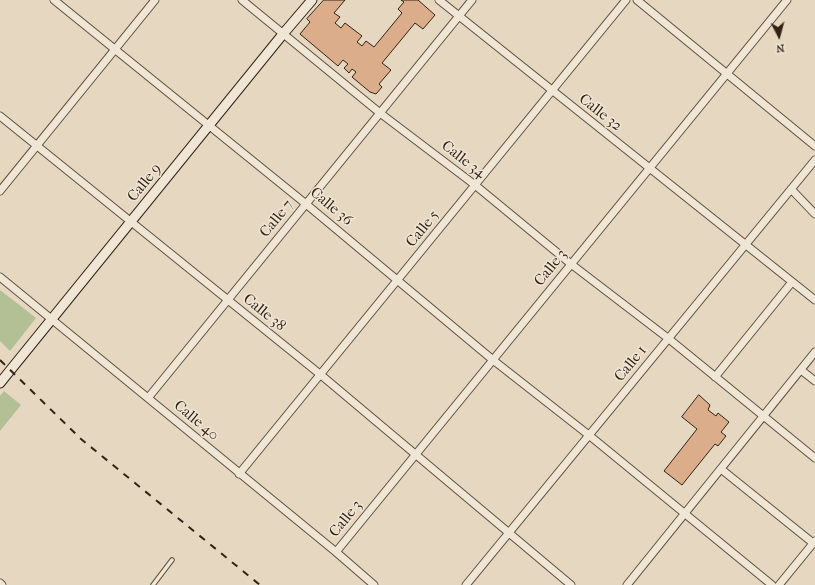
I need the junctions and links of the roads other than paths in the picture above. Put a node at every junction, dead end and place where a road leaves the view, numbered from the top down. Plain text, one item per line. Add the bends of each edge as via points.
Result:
1 (54, 0) edge
2 (155, 0) edge
3 (242, 0) edge
4 (312, 0) edge
5 (439, 0) edge
6 (472, 0) edge
7 (626, 0) edge
8 (637, 0) edge
9 (787, 0) edge
10 (459, 17) junction
11 (283, 34) junction
12 (115, 49) junction
13 (726, 74) junction
14 (552, 91) junction
15 (380, 113) junction
16 (0, 116) edge
17 (210, 125) junction
18 (36, 146) junction
19 (815, 146) edge
20 (815, 160) edge
21 (649, 168) junction
22 (475, 185) junction
23 (791, 189) junction
24 (0, 191) edge
25 (306, 204) junction
26 (815, 214) edge
27 (131, 223) junction
28 (746, 244) junction
29 (571, 264) junction
30 (0, 277) edge
31 (398, 280) junction
32 (792, 282) junction
33 (228, 300) junction
34 (815, 300) edge
35 (52, 320) junction
36 (669, 339) junction
37 (815, 352) edge
38 (493, 360) junction
39 (801, 370) junction
40 (321, 375) junction
41 (715, 377) junction
42 (815, 381) edge
43 (0, 383) edge
44 (148, 398) junction
45 (763, 416) junction
46 (590, 436) junction
47 (415, 455) junction
48 (815, 458) edge
49 (721, 469) junction
50 (240, 474) junction
51 (685, 513) junction
52 (509, 534) junction
53 (814, 542) edge
54 (336, 552) junction
55 (172, 560) dead end
56 (0, 583) edge
57 (2, 585) edge
58 (153, 585) edge
59 (374, 585) edge
60 (466, 585) edge
61 (571, 585) edge
62 (627, 585) edge
63 (772, 585) edge
64 (779, 585) edge

1 - 12 street, Calle 36
2 - 12 street
3 - 11 street, Calle 34
4 - 11 main road, Calle 9
5 - 10 street, Calle 32
6 - 10 street, Calle 7
7 - 14 street, Calle 5
8 - 13 street
9 - 13 street, Calle 3
10 - 14 street, Calle 32
10 - 15 street, Calle 7
11 - 15 street, Calle 34
11 - 17 main road, Calle 9
12 - 17 street, Calle 36
12 - 18 street
13 - 19 street
13 - 21 street, Calle 3
14 - 21 street, Calle 32
14 - 22 street, Calle 5
15 - 22 street, Calle 34
15 - 25 street, Calle 7
16 - 18 street, Calle 38
17 - 25 street, Calle 36
17 - 27 main road, Calle 9
18 - 24 street
18 - 27 street, Calle 38
20 - 23 street, Calle 1
21 - 28 street, Calle 32
21 - 29 street, Calle 3
22 - 29 street, Calle 34
22 - 31 street, Calle 5
23 - 26 street
23 - 28 street, Calle 1
25 - 31 street, Calle 36
25 - 33 street, Calle 7
27 - 33 street, Calle 38
27 - 35 main road, Calle 9
28 - 32 street, Calle 32
28 - 36 street, Calle 1
29 - 36 street, Calle 34
29 - 38 street, Calle 3
30 - 35 street, Calle 40
31 - 38 street, Calle 36
31 - 40 street, Calle 5
32 - 34 street, Calle 32
32 - 41 street
33 - 40 street, Calle 38
33 - 44 street, Calle 7
35 - 43 main road, Calle 9
35 - 44 street, Calle 40
36 - 41 street, Calle 34
36 - 46 street, Calle 1
37 - 39 street
38 - 46 street, Calle 36
38 - 47 street, Calle 3
39 - 42 street
39 - 45 street
40 - 47 street, Calle 38
40 - 50 street, Calle 5
41 - 45 street, Calle 34
44 - 50 street, Calle 40
45 - 48 street, Calle 34
45 - 49 street
46 - 51 street, Calle 36
46 - 52 street, Calle 1
47 - 52 street, Calle 38
47 - 54 street, Calle 3
49 - 51 street
49 - 53 street
50 - 54 street, Calle 40
51 - 62 street
51 - 63 street, Calle 36
52 - 60 street, Calle 1
52 - 61 street, Calle 38
53 - 64 street
54 - 59 street, Calle 40
55 - 58 lane
56 - 57 street

